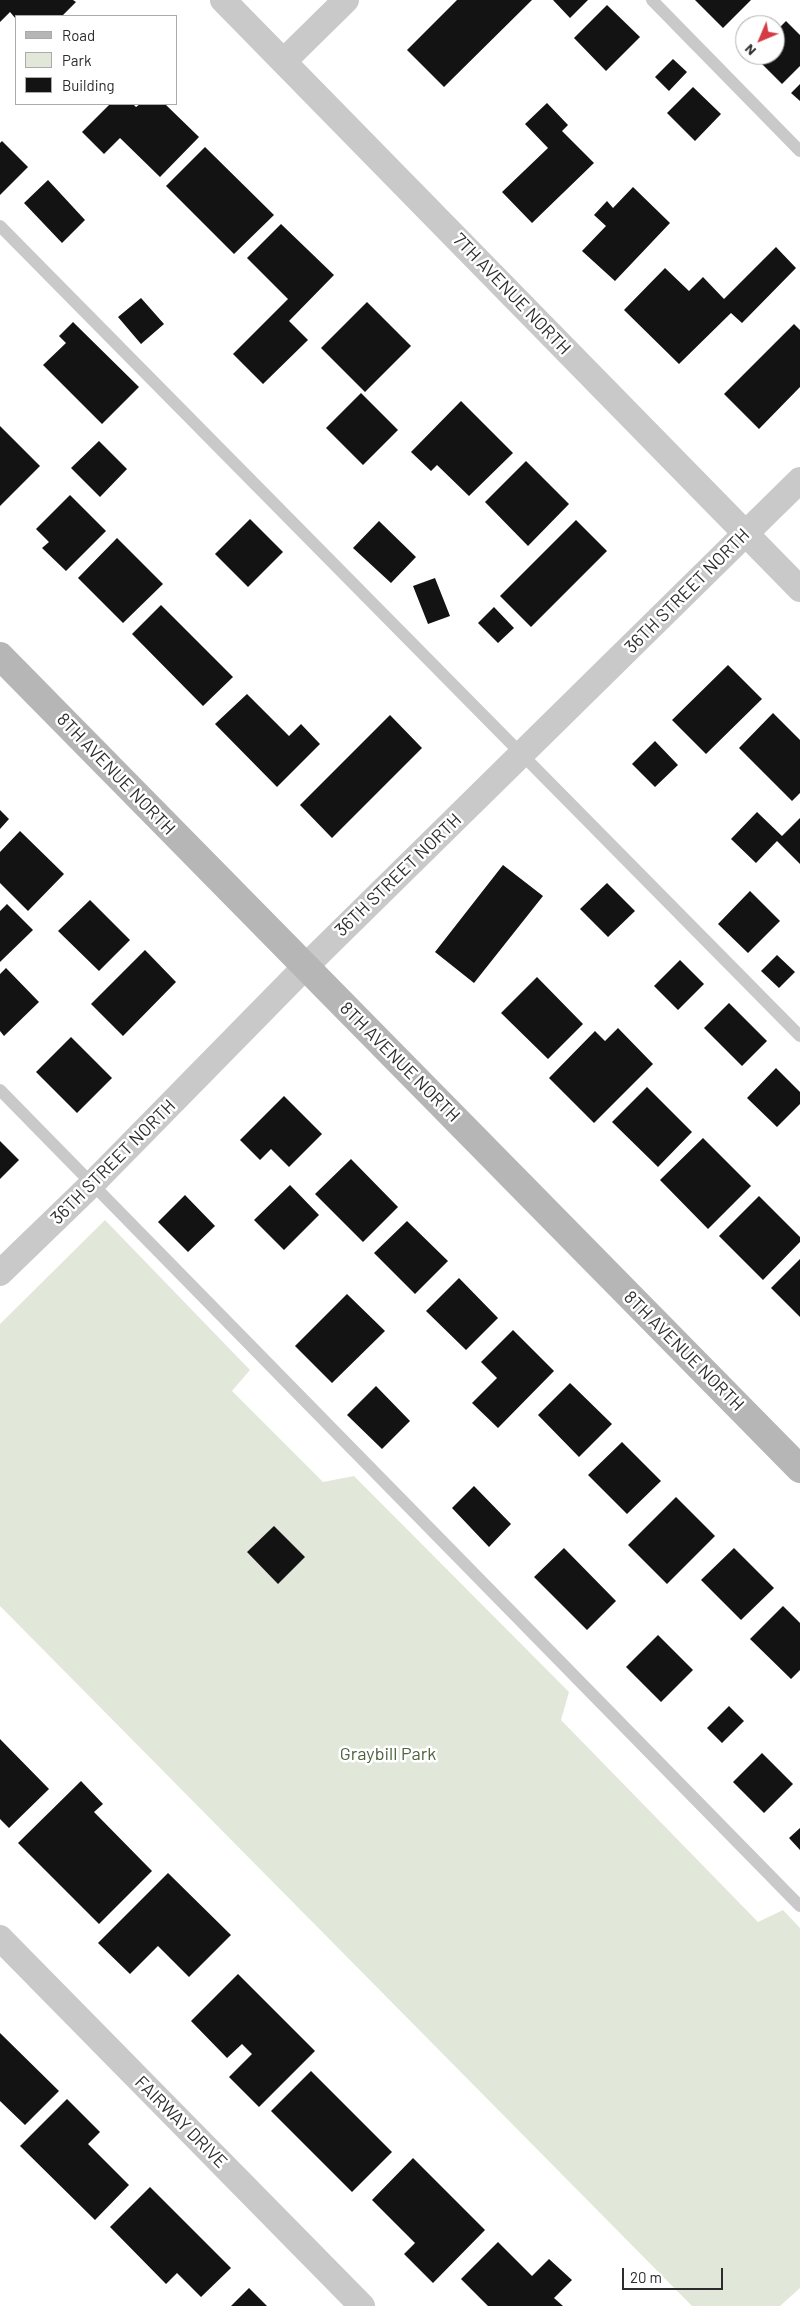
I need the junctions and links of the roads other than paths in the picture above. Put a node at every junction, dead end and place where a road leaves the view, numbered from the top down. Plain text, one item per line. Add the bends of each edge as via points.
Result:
1 (223, 0) edge
2 (346, 0) edge
3 (652, 0) edge
4 (284, 61) junction
5 (800, 151) edge
6 (0, 226) edge
7 (800, 480) edge
8 (746, 534) junction
9 (800, 589) edge
10 (0, 656) edge
11 (522, 754) junction
12 (305, 966) junction
13 (800, 1036) edge
14 (0, 1090) edge
15 (92, 1184) junction
16 (0, 1273) edge
17 (800, 1469) edge
18 (800, 1906) edge
19 (0, 1938) edge
20 (362, 2306) edge

1 - 4 street, 7TH AVENUE NORTH
2 - 4 street
3 - 5 lane
4 - 8 street, 7TH AVENUE NORTH
6 - 11 lane
7 - 8 street, 36TH STREET NORTH
8 - 9 street, 7TH AVENUE NORTH
8 - 11 street, 36TH STREET NORTH
10 - 12 street, 8TH AVENUE NORTH
11 - 12 street, 36TH STREET NORTH
11 - 13 lane
12 - 15 street, 36TH STREET NORTH
12 - 17 street, 8TH AVENUE NORTH
14 - 15 lane
15 - 16 street, 36TH STREET NORTH
15 - 18 lane
19 - 20 street, FAIRWAY DRIVE

